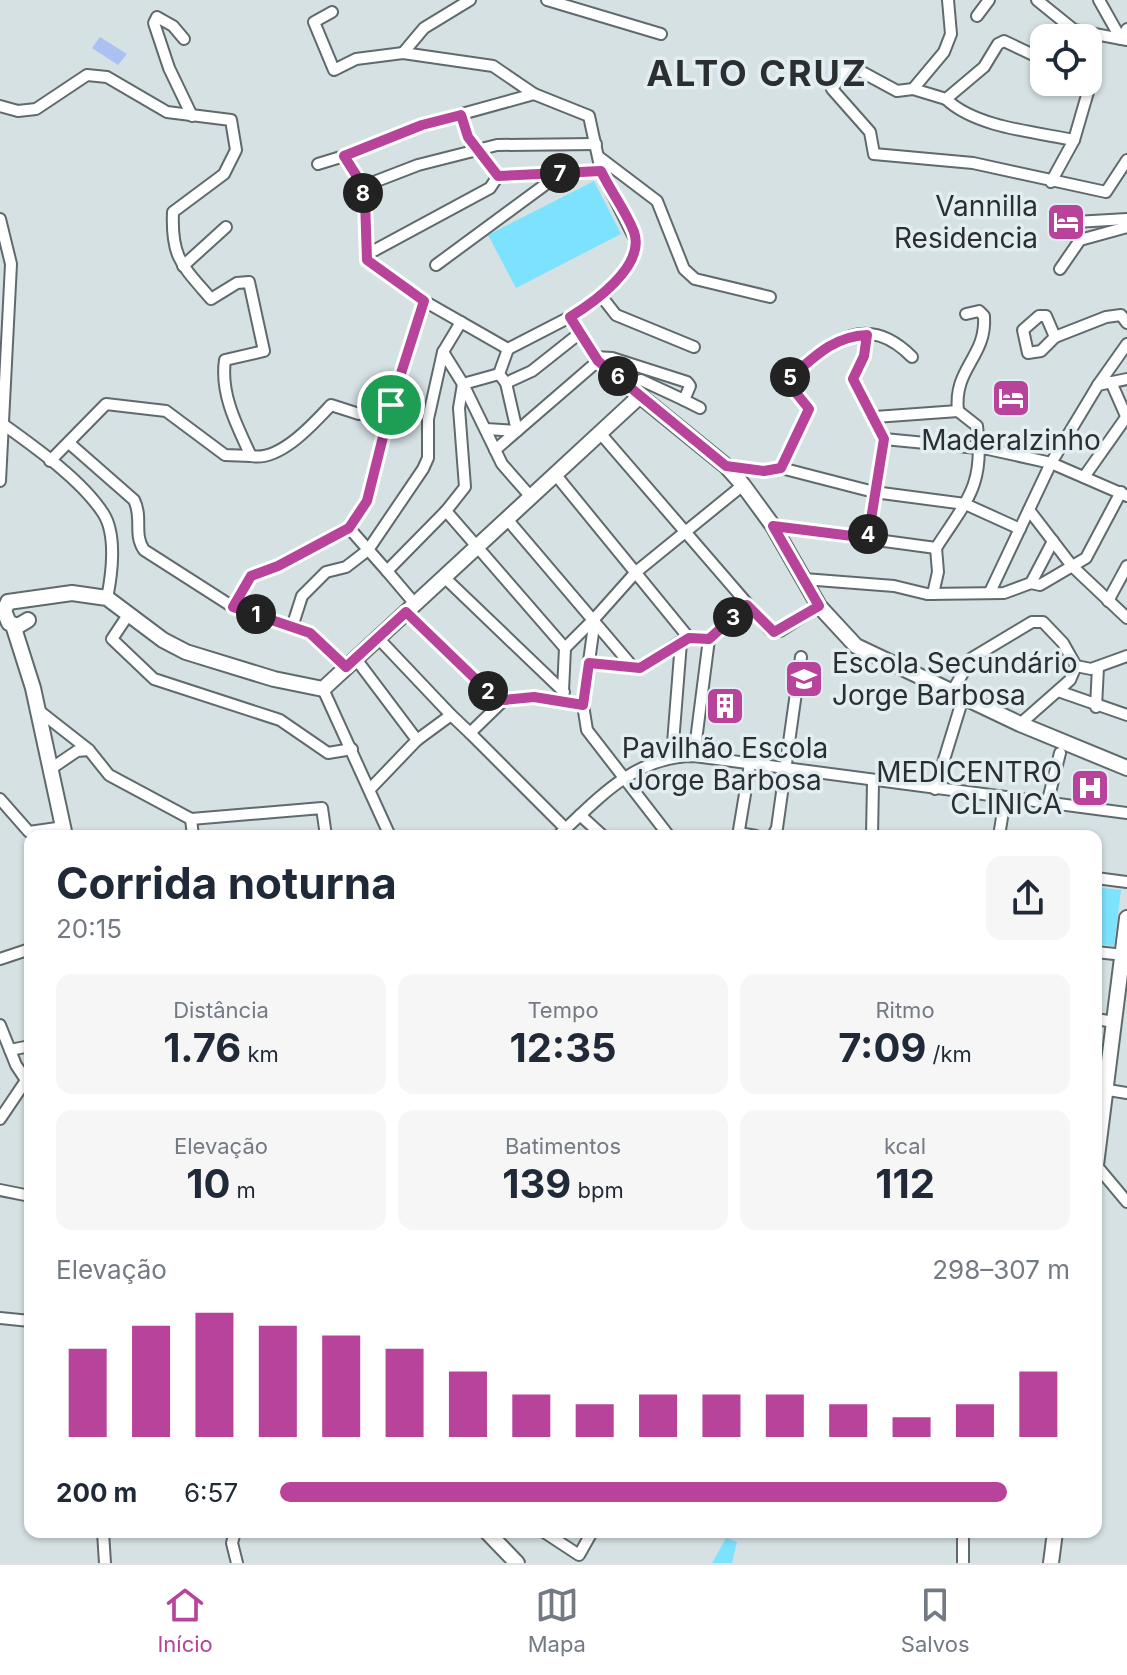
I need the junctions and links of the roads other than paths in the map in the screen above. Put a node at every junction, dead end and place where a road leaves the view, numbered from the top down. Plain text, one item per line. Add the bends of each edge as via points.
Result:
1 (470, 0) edge
2 (547, 0) edge
3 (948, 0) edge
4 (989, 0) edge
5 (1037, 0) edge
6 (1099, 0) edge
7 (332, 12) dead end
8 (977, 16) dead end
9 (1060, 24) edge
10 (661, 34) dead end
11 (1102, 35) edge
12 (1125, 36) edge
13 (184, 39) dead end
14 (403, 53) junction
15 (1030, 53) edge
16 (913, 89) junction
17 (534, 94) junction
18 (1087, 96) edge
19 (946, 99) junction
20 (0, 106) edge
21 (461, 115) junction
22 (192, 116) junction
23 (1074, 140) junction
24 (596, 144) junction
25 (476, 149) junction
26 (344, 156) junction
27 (599, 157) junction
28 (1127, 160) edge
29 (318, 164) dead end
30 (601, 171) junction
31 (561, 173) junction
32 (498, 176) junction
33 (1051, 182) junction
34 (361, 187) junction
35 (0, 219) edge
36 (1127, 219) edge
37 (226, 227) dead end
38 (1127, 227) edge
39 (1056, 232) dead end
40 (3, 243) edge
41 (366, 255) junction
42 (436, 265) dead end
43 (183, 266) junction
44 (1060, 269) dead end
45 (602, 297) junction
46 (770, 297) dead end
47 (424, 301) junction
48 (966, 314) dead end
49 (570, 317) junction
50 (461, 322) junction
51 (1127, 323) edge
52 (580, 333) junction
53 (867, 335) junction
54 (1055, 337) dead end
55 (1127, 344) edge
56 (694, 347) dead end
57 (508, 349) junction
58 (443, 352) junction
59 (912, 357) dead end
60 (597, 359) junction
61 (499, 374) junction
62 (1127, 379) edge
63 (1111, 382) junction
64 (506, 383) junction
65 (463, 384) junction
66 (628, 384) junction
67 (1098, 385) junction
68 (640, 396) junction
69 (684, 400) junction
70 (391, 405) junction
71 (700, 408) dead end
72 (958, 411) junction
73 (1127, 416) edge
74 (875, 417) junction
75 (1, 423) edge
76 (486, 429) junction
77 (517, 431) junction
78 (600, 433) junction
79 (884, 439) junction
80 (69, 443) junction
81 (980, 448) junction
82 (495, 450) junction
83 (251, 456) junction
84 (50, 461) junction
85 (1051, 463) junction
86 (726, 466) junction
87 (781, 468) junction
88 (555, 474) junction
89 (1084, 477) junction
90 (0, 481) edge
91 (743, 485) junction
92 (874, 492) junction
93 (1124, 494) edge
94 (531, 497) junction
95 (965, 504) junction
96 (1029, 510) junction
97 (446, 511) junction
98 (507, 519) junction
99 (773, 526) junction
100 (349, 528) junction
101 (1020, 529) junction
102 (686, 531) junction
103 (868, 538) junction
104 (1053, 541) junction
105 (477, 547) junction
106 (936, 548) junction
107 (368, 550) junction
108 (1072, 566) junction
109 (1127, 566) edge
110 (387, 571) junction
111 (636, 572) junction
112 (444, 577) junction
113 (804, 579) junction
114 (1031, 583) junction
115 (990, 592) junction
116 (933, 594) junction
117 (57, 596) junction
118 (107, 598) junction
119 (10, 601) edge
120 (1108, 601) junction
121 (747, 605) junction
122 (819, 606) junction
123 (233, 607) junction
124 (410, 608) junction
125 (128, 615) junction
126 (595, 618) junction
127 (1127, 618) edge
128 (29, 619) junction
129 (293, 624) junction
130 (7, 625) edge
131 (378, 638) junction
132 (709, 639) junction
133 (685, 640) junction
134 (565, 648) junction
135 (1127, 656) edge
136 (25, 657) junction
137 (801, 657) dead end
138 (351, 663) junction
139 (589, 663) junction
140 (632, 666) junction
141 (1076, 666) junction
142 (1098, 667) junction
143 (323, 689) junction
144 (563, 691) junction
145 (1058, 691) junction
146 (957, 696) junction
147 (504, 700) junction
148 (579, 704) junction
149 (1096, 707) junction
150 (38, 710) junction
151 (451, 715) junction
152 (1127, 715) edge
153 (1020, 724) junction
154 (470, 733) junction
155 (417, 740) junction
156 (352, 749) junction
157 (89, 750) junction
158 (1060, 753) dead end
159 (672, 756) junction
160 (694, 756) junction
161 (750, 764) junction
162 (52, 768) junction
163 (1127, 768) edge
164 (786, 769) junction
165 (623, 776) junction
166 (873, 782) junction
167 (371, 788) junction
168 (935, 789) junction
169 (0, 799) edge
170 (1005, 799) junction
171 (1047, 804) junction
172 (1127, 813) edge
173 (580, 815) junction
174 (191, 819) junction
175 (27, 830) edge
176 (65, 830) edge
177 (192, 830) edge
178 (325, 830) edge
179 (388, 830) edge
180 (560, 830) edge
181 (564, 830) edge
182 (596, 830) edge
183 (664, 830) edge
184 (739, 830) edge
185 (774, 830) edge
186 (872, 830) edge
187 (1000, 830) edge
188 (1102, 879) edge
189 (1127, 882) edge
190 (1127, 918) edge
191 (24, 951) edge
192 (1102, 953) edge
193 (1125, 955) edge
194 (0, 959) edge
195 (1121, 1022) edge
196 (0, 1025) edge
197 (24, 1047) edge
198 (10, 1050) junction
199 (24, 1076) edge
200 (1102, 1085) edge
201 (24, 1088) edge
202 (1102, 1088) edge
203 (1127, 1093) edge
204 (0, 1119) edge
205 (1102, 1165) edge
206 (0, 1190) edge
207 (24, 1192) edge
208 (1127, 1202) edge
209 (0, 1318) edge
210 (24, 1320) edge
211 (103, 1538) edge
212 (233, 1538) edge
213 (493, 1538) edge
214 (553, 1538) edge
215 (589, 1538) edge
216 (963, 1538) edge
217 (1054, 1538) edge
218 (105, 1563) edge
219 (237, 1563) edge
220 (517, 1563) edge
221 (963, 1563) edge
222 (1051, 1563) edge

1 - 14 street via 424,28
2 - 10 street
3 - 16 street via 951,34 944,52
4 - 8 street
5 - 9 street
6 - 12 street
7 - 14 street via 314,22 334,70 356,59
11 - 12 street
13 - 22 street via 157,17 154,23 169,68
14 - 17 street via 493,66
15 - 19 street via 1004,41 998,44 984,67
16 - 19 street
16 - 33 street via 897,91 849,65 832,85 870,132 874,154 973,163
17 - 21 street
17 - 24 street via 589,116
18 - 23 street
19 - 23 street via 957,110 997,126
20 - 22 street via 36,109 87,75 107,77 167,112
21 - 25 street
21 - 26 street
22 - 43 street via 231,120 236,150 224,174 173,212 172,243
23 - 33 street
24 - 25 street
24 - 27 street
25 - 32 street
25 - 34 street
26 - 29 street
26 - 34 street
27 - 30 street
27 - 46 street via 657,201 684,269 695,279
28 - 33 street via 1106,192
30 - 31 street
30 - 45 street via 636,241 635,251
31 - 32 street
31 - 42 street
32 - 41 street via 490,188
34 - 41 street
35 - 40 street
36 - 39 street via 1075,222
37 - 43 street
38 - 44 street via 1080,240
40 - 75 street via 11,264
41 - 47 street
43 - 83 street via 211,299 249,282 264,351 225,360 224,370 232,416
45 - 49 street
45 - 56 street via 616,315
47 - 50 street
47 - 70 street
48 - 72 street via 979,311 985,331 955,389
49 - 52 street
49 - 57 street
50 - 57 street
50 - 58 street
51 - 54 street via 1121,315 1106,317
52 - 60 street
52 - 64 street via 532,371
53 - 59 street via 881,333
53 - 74 street via 853,379
53 - 87 street via 849,336 824,349 790,378 809,409
55 - 67 street
57 - 61 street
58 - 65 street
58 - 107 street via 428,419 428,458
60 - 66 street
60 - 69 street via 612,358 687,382
60 - 77 street
61 - 64 street
61 - 65 street
62 - 63 street
63 - 67 street
63 - 73 street
64 - 77 street
65 - 76 street
65 - 97 street via 459,408 465,487
66 - 68 street
66 - 69 street via 641,380
67 - 85 street
68 - 78 street
68 - 86 street
69 - 71 street
70 - 83 street via 359,414 331,405 285,446
70 - 100 street via 367,501
72 - 74 street
72 - 81 street via 977,426
73 - 89 street
74 - 79 street
75 - 84 street
75 - 90 street
76 - 77 street
76 - 82 street
77 - 82 street
78 - 88 street
78 - 102 street
79 - 81 street
79 - 92 street
80 - 83 street via 106,404 166,411 225,455
80 - 84 street
80 - 123 street via 134,500 140,512 138,541 144,550
81 - 85 street
81 - 95 street via 977,486
82 - 94 street
84 - 118 street via 104,514 114,565
85 - 89 street
85 - 96 street
86 - 87 street
86 - 91 street
87 - 92 street
88 - 94 street
88 - 111 street
89 - 93 street
91 - 99 street
91 - 102 street
92 - 95 street
92 - 103 street
93 - 108 street via 1086,558
94 - 98 street
95 - 101 street
95 - 106 street
96 - 101 street
96 - 104 street
97 - 105 street
97 - 110 street
98 - 105 street
98 - 126 street
99 - 103 street
99 - 113 street
100 - 107 street
100 - 123 street via 251,576
101 - 115 street
102 - 111 street
102 - 121 street
103 - 106 street
104 - 108 street
104 - 114 street
105 - 112 street
105 - 134 street
106 - 116 street
107 - 110 street
107 - 129 street via 346,567 326,572 302,596
108 - 114 street via 1040,585
108 - 120 street
109 - 120 street
110 - 124 street
111 - 126 street
111 - 133 street
112 - 124 street
112 - 144 street
113 - 116 street
113 - 122 street
114 - 115 street
115 - 116 street
117 - 118 street
117 - 119 street
117 - 128 street
118 - 125 street
119 - 128 street via 28,604
119 - 130 street via 4,615
120 - 127 street
121 - 122 street via 774,632
121 - 132 street
122 - 146 street via 856,646
123 - 129 street
124 - 131 street
124 - 147 street via 493,696
125 - 143 street via 186,652
125 - 156 street via 112,639 154,679 280,720 328,753
126 - 134 street
126 - 139 street
126 - 140 street
128 - 130 street
128 - 136 street
129 - 138 street
130 - 136 street
131 - 138 street
131 - 151 street
132 - 133 street
132 - 160 street
133 - 140 street via 640,668
133 - 159 street
134 - 144 street
135 - 142 street
136 - 150 street
137 - 164 street
138 - 143 street
138 - 155 street
139 - 140 street
139 - 148 street
141 - 142 street
141 - 145 street
141 - 146 street via 1063,643 1038,620 972,658
142 - 149 street
143 - 156 street
144 - 148 street
145 - 149 street
145 - 153 street
146 - 153 street
146 - 168 street
147 - 148 street via 534,697
147 - 154 street
148 - 165 street via 587,730
149 - 152 street
150 - 157 street
150 - 162 street
151 - 154 street
151 - 155 street
153 - 163 street
154 - 180 street
155 - 167 street
156 - 167 street
157 - 162 street via 77,751
157 - 174 street via 109,775
158 - 171 street
159 - 160 street
159 - 165 street
160 - 161 street
161 - 164 street
161 - 184 street
162 - 176 street
164 - 166 street
164 - 185 street
165 - 173 street
165 - 183 street
166 - 168 street
166 - 186 street
167 - 179 street
168 - 170 street
169 - 175 street
170 - 171 street
170 - 187 street
171 - 172 street
173 - 181 street
173 - 182 street
174 - 177 street
174 - 178 street via 322,808
188 - 189 street
190 - 193 street
191 - 194 street
192 - 193 street
193 - 195 street
195 - 200 street
196 - 198 street
197 - 198 street
198 - 199 street
201 - 204 street
202 - 203 street
205 - 208 street
206 - 207 street
209 - 210 street
211 - 218 street
212 - 219 street
213 - 220 street
214 - 215 street via 579,1555
216 - 221 street
217 - 222 street

